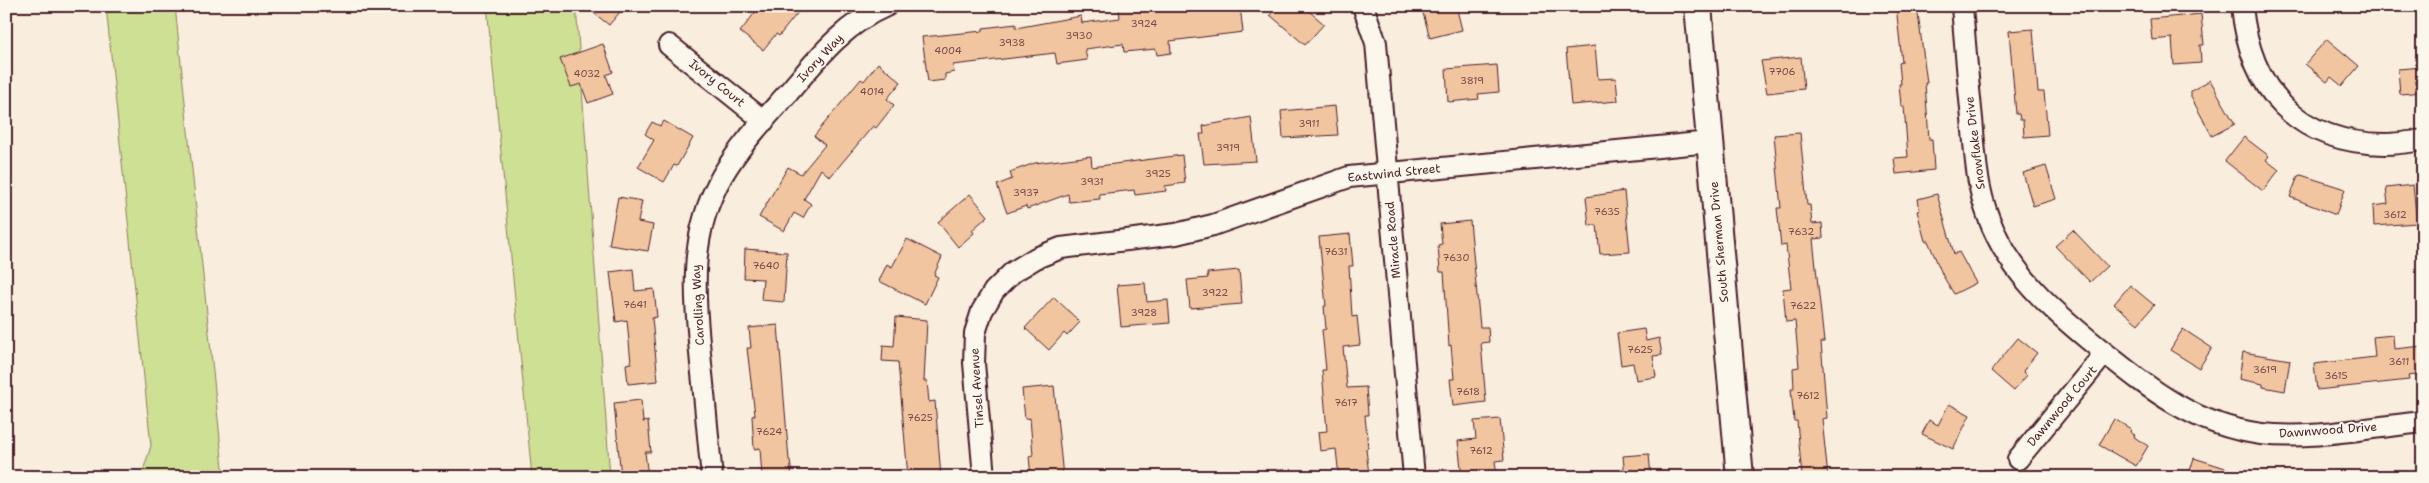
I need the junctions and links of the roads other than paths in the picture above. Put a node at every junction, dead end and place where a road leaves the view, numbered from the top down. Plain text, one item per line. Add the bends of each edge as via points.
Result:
1 (886, 6) edge
2 (1363, 6) edge
3 (1698, 6) edge
4 (1962, 6) edge
5 (2242, 6) edge
6 (669, 45) dead end
7 (764, 121) junction
8 (2423, 140) edge
9 (1710, 142) junction
10 (1387, 174) junction
11 (1006, 278) joint
12 (2105, 354) junction
13 (2423, 422) edge
14 (2018, 459) dead end
15 (712, 477) edge
16 (984, 477) edge
17 (1414, 477) edge
18 (1740, 477) edge

1 - 7 street, Ivory Way via 833,41
2 - 10 street, Miracle Road via 1376,42
3 - 9 street, South Sherman Drive
4 - 12 street, Snowflake Drive via 1975,163 1988,216 2023,279 2055,312
5 - 8 street via 2252,58 2265,84 2291,113 2331,136 2358,142 2386,144
6 - 7 street, Ivory Court
7 - 15 street, Carolling Way via 722,176 710,202 697,246 695,301
9 - 10 street, Eastwind Street
9 - 18 street, South Sherman Drive
10 - 11 street, Eastwind Street via 1339,179 1197,229 1062,248 1036,258
10 - 17 street, Miracle Road
11 - 16 street, Tinsel Avenue via 982,311 974,340
12 - 13 street, Dawnwood Drive via 2164,399 2207,420 2242,430 2296,435
12 - 14 street, Dawnwood Court

